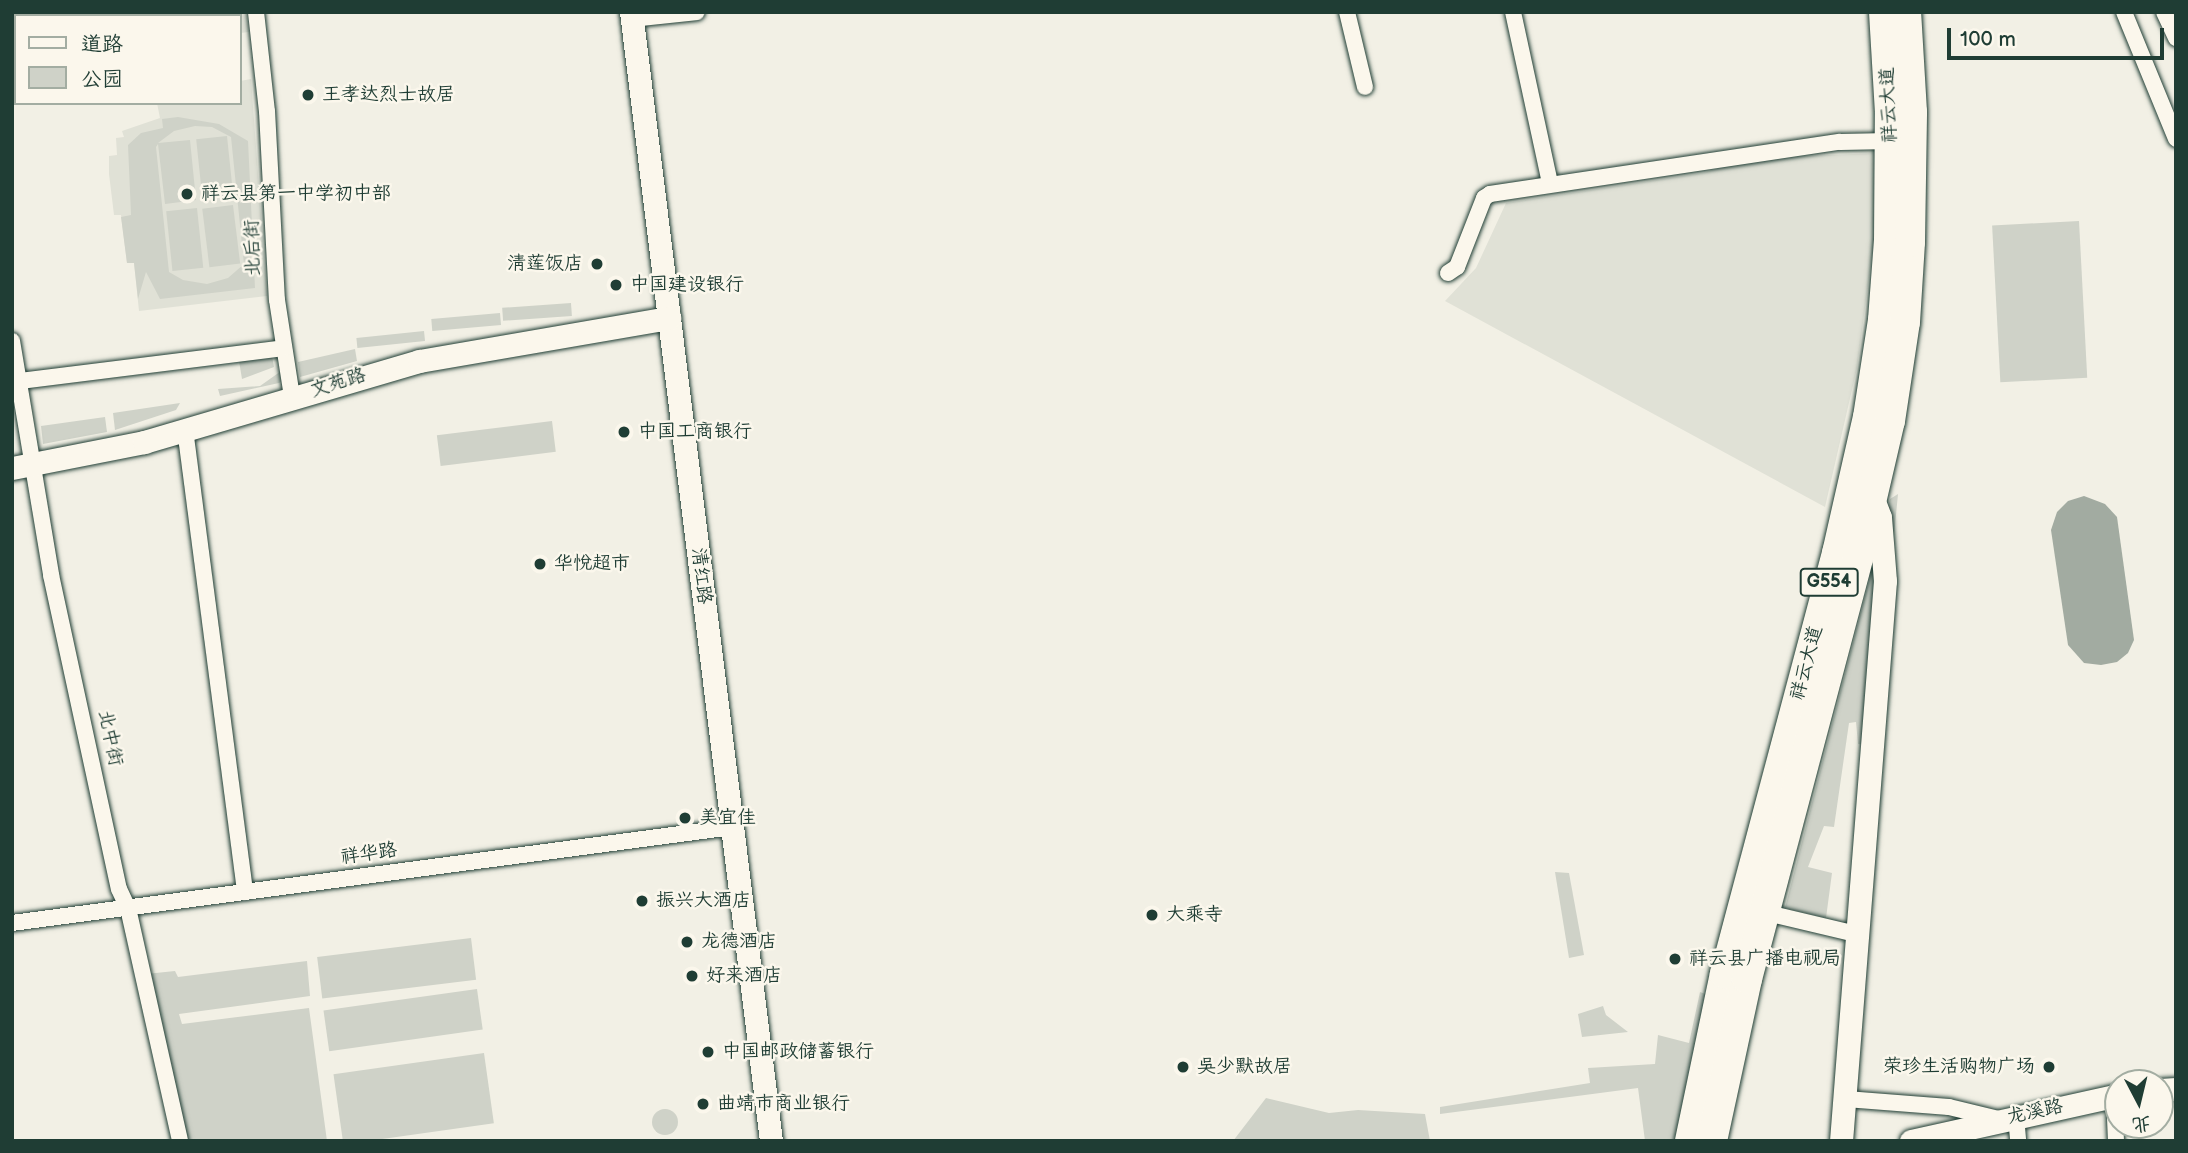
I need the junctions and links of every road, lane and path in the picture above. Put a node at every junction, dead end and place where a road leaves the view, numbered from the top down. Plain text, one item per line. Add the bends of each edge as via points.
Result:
1 (256, 12) edge
2 (697, 12) edge
3 (1347, 12) edge
4 (1513, 12) edge
5 (1884, 12) edge
6 (1906, 12) edge
7 (2124, 12) edge
8 (2164, 12) edge
9 (632, 16) edge
10 (2176, 38) edge
11 (1365, 87) dead end
12 (2176, 139) edge
13 (1890, 141) junction
14 (1550, 183) junction
15 (1448, 273) dead end
16 (669, 318) junction
17 (12, 341) edge
18 (284, 348) junction
19 (15, 382) edge
20 (292, 397) junction
21 (185, 429) junction
22 (36, 465) junction
23 (12, 468) edge
24 (1873, 499) junction
25 (732, 827) junction
26 (246, 892) junction
27 (128, 908) junction
28 (1763, 912) junction
29 (12, 923) edge
30 (1860, 935) junction
31 (2104, 1098) edge
32 (1846, 1099) junction
33 (2007, 1118) junction
34 (180, 1141) edge
35 (771, 1141) edge
36 (1690, 1141) edge
37 (1712, 1141) edge
38 (1841, 1141) edge
39 (1911, 1141) edge
40 (2018, 1141) edge

1 - 18 street, 北后街
2 - 9 street
3 - 11 street
4 - 14 street
5 - 13 highway, 祥云大道 / G554
6 - 24 highway, 祥云大道 / G554 via 1912,154 1908,291 1899,368
7 - 12 street
8 - 10 street
9 - 16 main road, 清红路
13 - 14 street via 1840,142
13 - 36 highway, 祥云大道 / G554 via 1886,289 1868,417 1837,553 1728,961
14 - 15 street via 1484,198 1465,252
16 - 20 main road, 文苑路 via 419,361
16 - 25 main road, 清红路
17 - 19 street, 北中街
18 - 19 street
18 - 20 street, 北后街
19 - 22 street, 北中街
20 - 21 main road, 文苑路
21 - 22 main road, 文苑路
21 - 26 street
22 - 23 main road, 文苑路
22 - 27 street, 北中街 via 51,575 119,889
24 - 28 highway, 祥云大道 / G554
24 - 30 main road via 1880,517 1885,581
25 - 26 street, 祥华路
25 - 35 main road, 清红路
26 - 27 street, 祥华路
27 - 29 street, 祥华路
27 - 34 street, 北中街
28 - 30 street
28 - 37 highway, 祥云大道 / G554
30 - 32 main road
31 - 33 main road, 龙溪路
32 - 33 street via 1949,1107
32 - 38 main road
33 - 39 main road, 龙溪路
33 - 40 street

